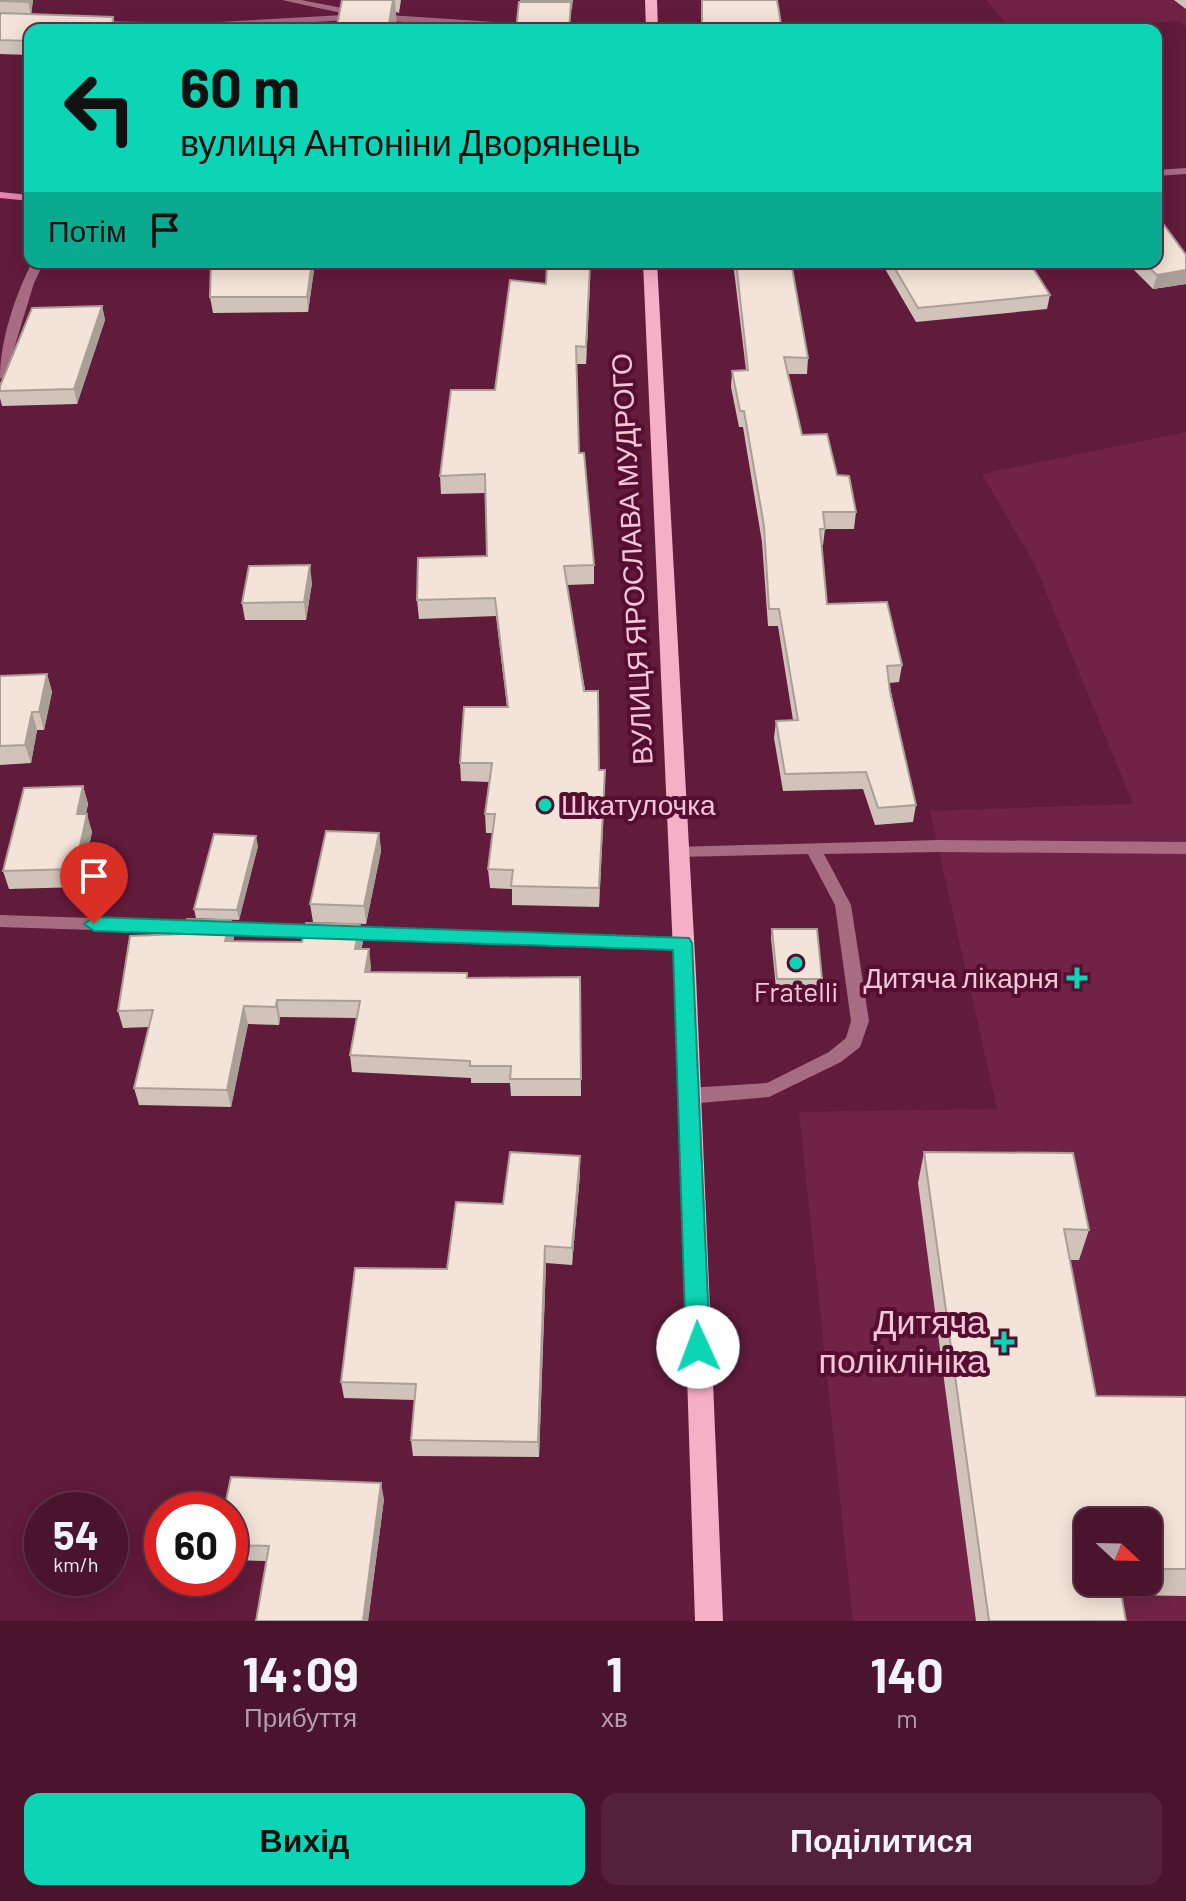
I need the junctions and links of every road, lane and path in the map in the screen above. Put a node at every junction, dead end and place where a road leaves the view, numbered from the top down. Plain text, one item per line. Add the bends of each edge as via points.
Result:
1 (287, 0) edge
2 (651, 0) edge
3 (373, 17) junction
4 (239, 24) edge
5 (480, 24) edge
6 (652, 24) edge
7 (1186, 171) edge
8 (1162, 173) edge
9 (0, 195) edge
10 (24, 197) edge
11 (35, 268) edge
12 (650, 268) edge
13 (0, 375) edge
14 (1186, 848) edge
15 (813, 849) junction
16 (679, 851) junction
17 (0, 921) edge
18 (682, 943) junction
19 (688, 1096) junction
20 (709, 1621) edge

1 - 3 street
2 - 6 main road
3 - 4 street
3 - 5 street
7 - 8 street
9 - 10 street
11 - 13 street
12 - 16 main road, ВУЛИЦЯ ЯРОСЛАВА МУДРОГО
14 - 15 street
15 - 16 street
15 - 19 street via 843,905 860,1021 854,1042 769,1090
16 - 18 main road, ВУЛИЦЯ ЯРОСЛАВА МУДРОГО
17 - 18 street
18 - 19 main road, ВУЛИЦЯ ЯРОСЛАВА МУДРОГО
19 - 20 main road, ВУЛИЦЯ ЯРОСЛАВА МУДРОГО

